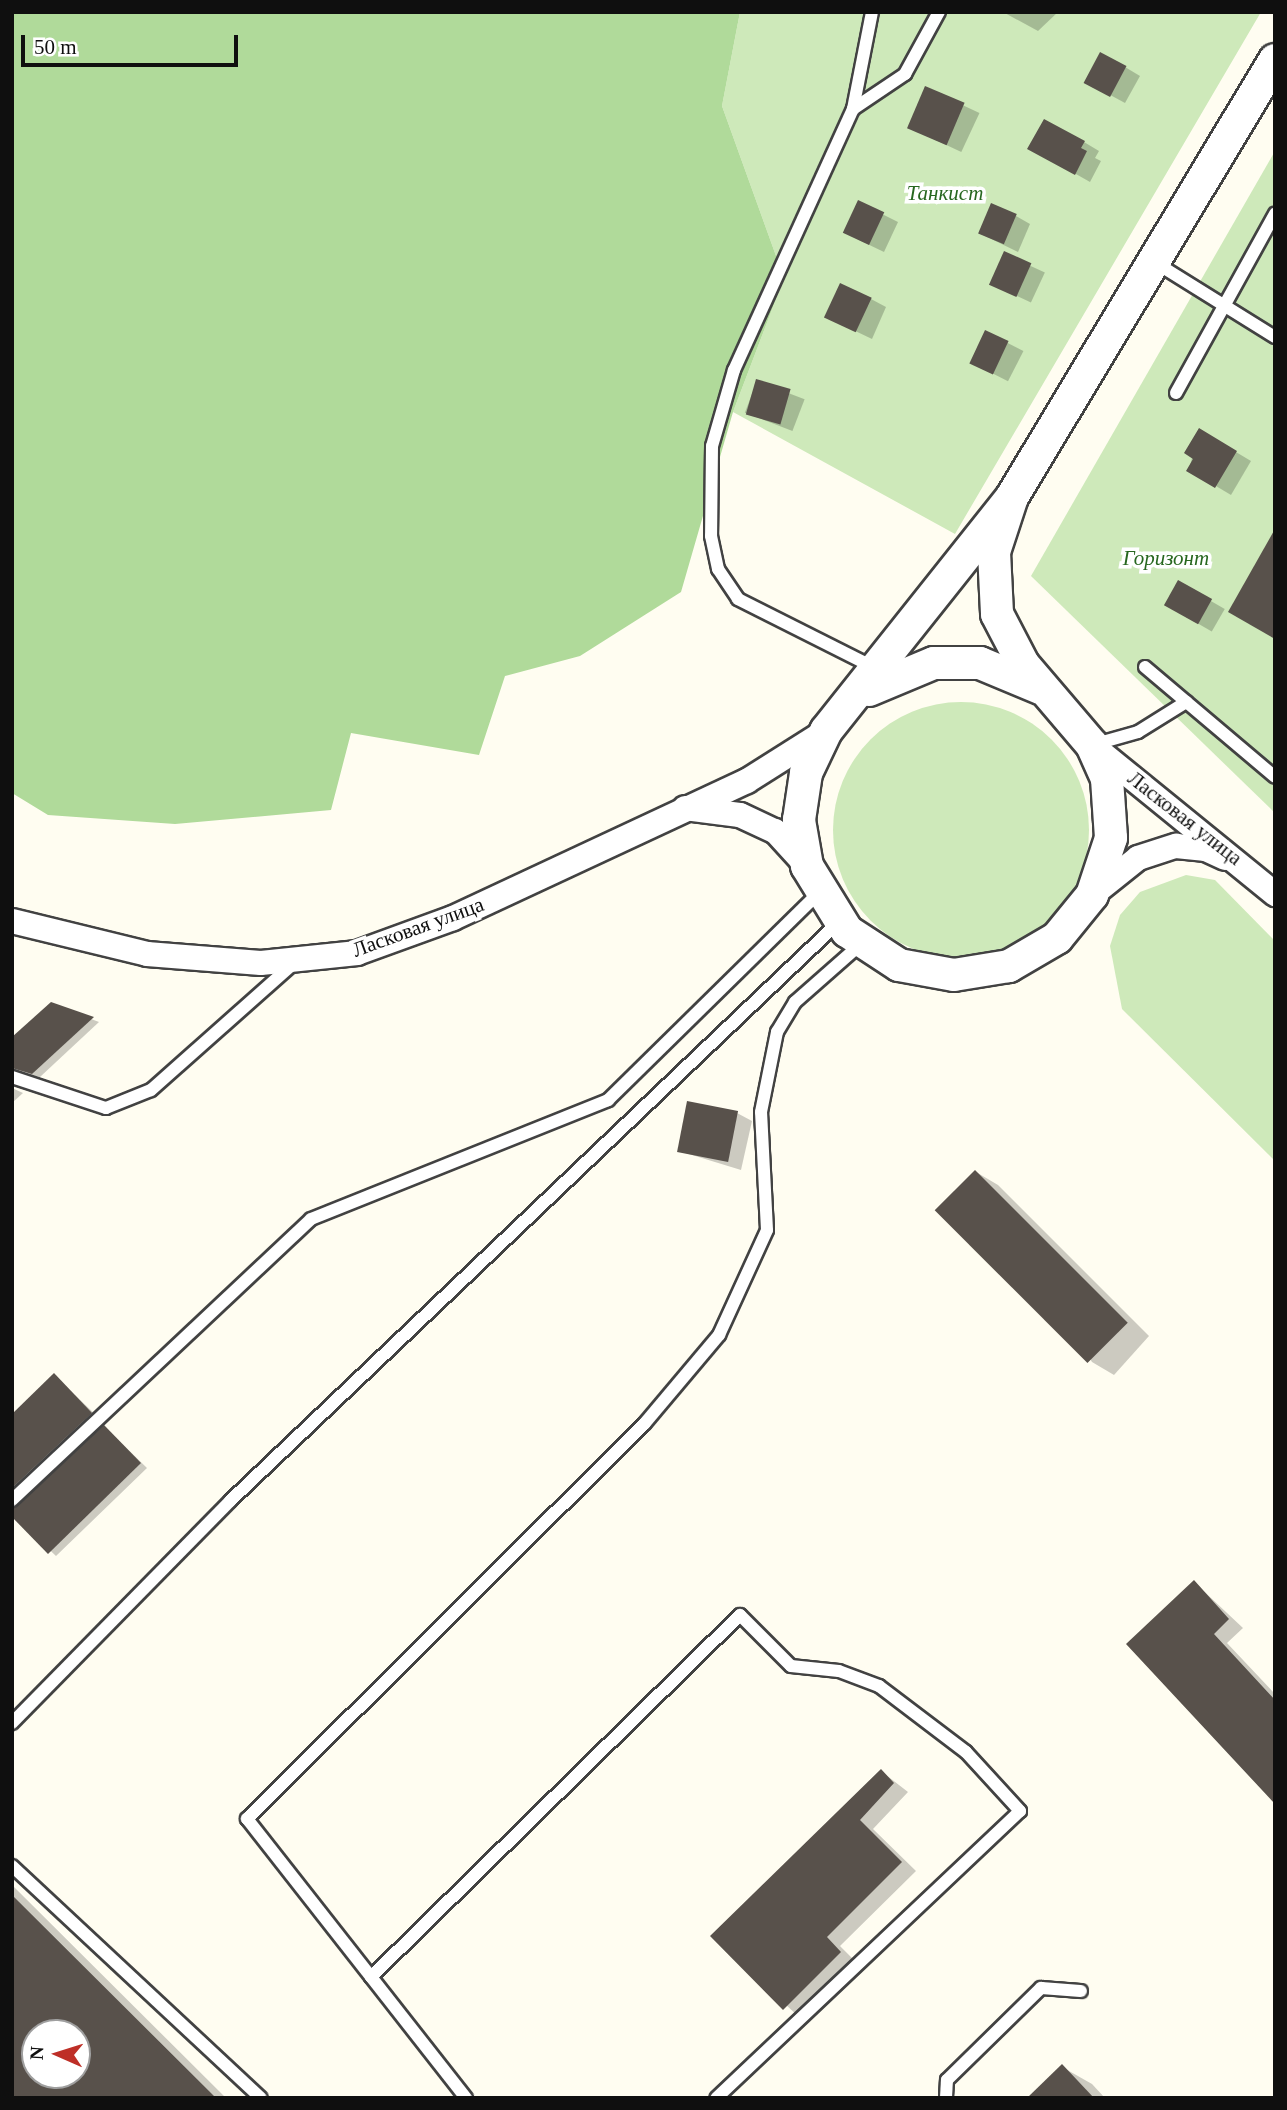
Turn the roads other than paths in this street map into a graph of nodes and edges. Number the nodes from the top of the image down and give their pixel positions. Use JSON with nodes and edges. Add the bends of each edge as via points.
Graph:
{"nodes":[{"id":1,"x":872,"y":12,"type":"edge"},
{"id":2,"x":939,"y":12,"type":"edge"},
{"id":3,"x":1275,"y":60,"type":"edge"},
{"id":4,"x":853,"y":109,"type":"junction"},
{"id":5,"x":1275,"y":214,"type":"edge"},
{"id":6,"x":1156,"y":263,"type":"junction"},
{"id":7,"x":1222,"y":309,"type":"junction"},
{"id":8,"x":1275,"y":337,"type":"edge"},
{"id":9,"x":1176,"y":393,"type":"dead end"},
{"id":10,"x":1012,"y":498,"type":"junction"},
{"id":11,"x":1144,"y":667,"type":"dead end"},
{"id":12,"x":877,"y":670,"type":"junction"},
{"id":13,"x":1049,"y":694,"type":"junction"},
{"id":14,"x":850,"y":702,"type":"junction"},
{"id":15,"x":1186,"y":702,"type":"junction"},
{"id":16,"x":826,"y":731,"type":"junction"},
{"id":17,"x":1092,"y":746,"type":"junction"},
{"id":18,"x":1272,"y":768,"type":"edge"},
{"id":19,"x":681,"y":807,"type":"junction"},
{"id":20,"x":1257,"y":875,"type":"junction"},
{"id":21,"x":813,"y":879,"type":"junction"},
{"id":22,"x":1275,"y":894,"type":"edge"},
{"id":23,"x":1092,"y":895,"type":"junction"},
{"id":24,"x":840,"y":921,"type":"junction"},
{"id":25,"x":12,"y":922,"type":"edge"},
{"id":26,"x":864,"y":942,"type":"junction"},
{"id":27,"x":298,"y":959,"type":"junction"},
{"id":28,"x":12,"y":1077,"type":"edge"},
{"id":29,"x":12,"y":1500,"type":"edge"},
{"id":30,"x":12,"y":1723,"type":"edge"},
{"id":31,"x":12,"y":1866,"type":"edge"},
{"id":32,"x":371,"y":1977,"type":"junction"},
{"id":33,"x":1082,"y":1991,"type":"dead end"},
{"id":34,"x":261,"y":2098,"type":"edge"},
{"id":35,"x":466,"y":2098,"type":"edge"},
{"id":36,"x":716,"y":2098,"type":"edge"},
{"id":37,"x":946,"y":2098,"type":"edge"}],
"edges":[{"from":1,"to":4,"type":"lane"},
{"from":2,"to":4,"type":"lane","via":[[905,74]]},
{"from":3,"to":6,"type":"street"},
{"from":4,"to":12,"type":"lane","via":[[734,370],[712,446],[710,536],[718,569],[738,599]]},
{"from":5,"to":7,"type":"lane"},
{"from":6,"to":7,"type":"lane"},
{"from":6,"to":10,"type":"street"},
{"from":7,"to":8,"type":"lane"},
{"from":7,"to":9,"type":"lane"},
{"from":10,"to":12,"type":"street"},
{"from":10,"to":13,"type":"street","via":[[994,552],[997,614],[1023,664]]},
{"from":11,"to":15,"type":"lane"},
{"from":12,"to":14,"type":"street"},
{"from":13,"to":14,"type":"street","via":[[1024,677],[980,663],[933,663],[889,676]]},
{"from":13,"to":17,"type":"street"},
{"from":14,"to":16,"type":"street"},
{"from":15,"to":17,"type":"lane","via":[[1138,733]]},
{"from":15,"to":18,"type":"lane"},
{"from":16,"to":19,"type":"street","name":"Ласковая улица","via":[[747,781]]},
{"from":16,"to":21,"type":"street","via":[[806,773],[800,808]]},
{"from":17,"to":20,"type":"street","name":"Ласковая улица"},
{"from":17,"to":23,"type":"street","via":[[1107,779],[1111,838]]},
{"from":19,"to":21,"type":"street","via":[[740,814],[775,831]]},
{"from":19,"to":27,"type":"street","name":"Ласковая улица","via":[[453,918],[357,953]]},
{"from":20,"to":22,"type":"street","name":"Ласковая улица"},
{"from":20,"to":23,"type":"street","via":[[1206,849],[1176,846],[1138,858]]},
{"from":21,"to":24,"type":"street"},
{"from":21,"to":29,"type":"lane","via":[[608,1100],[311,1219]]},
{"from":23,"to":26,"type":"street","via":[[1057,938],[1009,966],[954,975],[899,965]]},
{"from":24,"to":26,"type":"street"},
{"from":24,"to":30,"type":"lane","via":[[230,1501]]},
{"from":25,"to":27,"type":"street","name":"Ласковая улица","via":[[148,954],[261,963]]},
{"from":26,"to":32,"type":"lane","via":[[795,1002],[776,1032],[761,1112],[767,1230],[719,1335],[645,1423],[247,1819]]},
{"from":27,"to":28,"type":"lane","via":[[152,1090],[106,1108]]},
{"from":31,"to":34,"type":"lane"},
{"from":32,"to":35,"type":"lane"},
{"from":32,"to":36,"type":"lane","via":[[740,1615],[791,1666],[839,1671],[879,1686],[966,1752],[1020,1811]]},
{"from":33,"to":37,"type":"lane","via":[[1041,1988],[947,2080]]}]}
